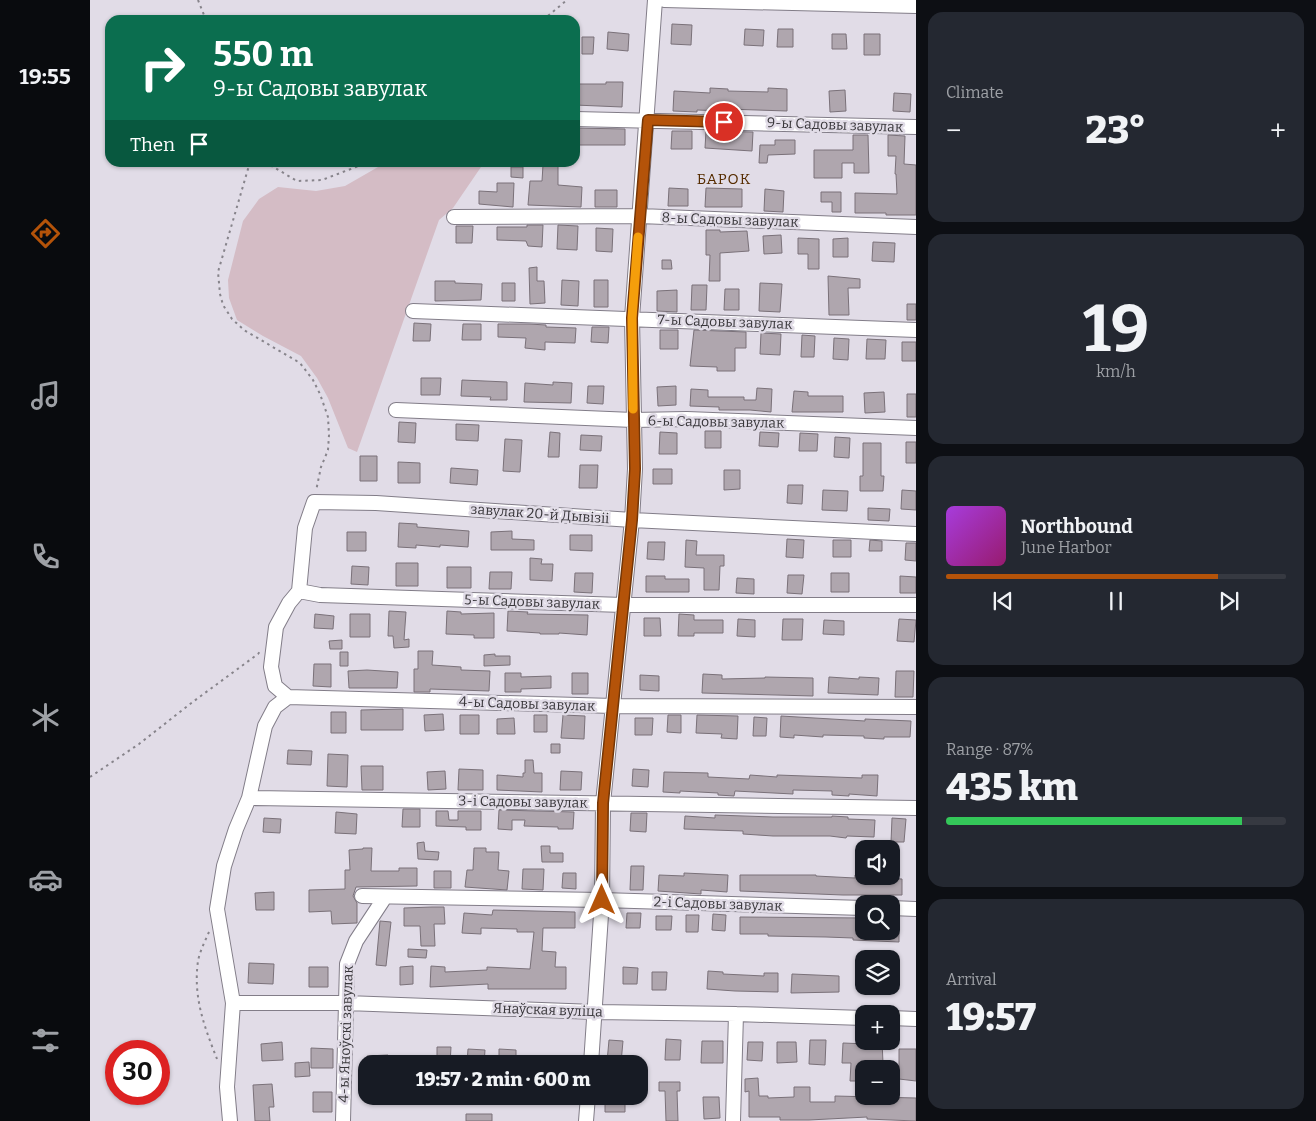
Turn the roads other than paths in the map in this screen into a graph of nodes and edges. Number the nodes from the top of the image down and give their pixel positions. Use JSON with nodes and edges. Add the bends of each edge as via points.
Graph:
{"nodes":[{"id":1,"x":655,"y":0,"type":"edge"},
{"id":2,"x":664,"y":0,"type":"edge"},
{"id":3,"x":916,"y":6,"type":"edge"},
{"id":4,"x":580,"y":119,"type":"edge"},
{"id":5,"x":648,"y":120,"type":"junction"},
{"id":6,"x":916,"y":128,"type":"edge"},
{"id":7,"x":454,"y":216,"type":"dead end"},
{"id":8,"x":640,"y":216,"type":"junction"},
{"id":9,"x":916,"y":227,"type":"edge"},
{"id":10,"x":413,"y":311,"type":"dead end"},
{"id":11,"x":632,"y":318,"type":"junction"},
{"id":12,"x":916,"y":330,"type":"edge"},
{"id":13,"x":396,"y":410,"type":"dead end"},
{"id":14,"x":633,"y":420,"type":"junction"},
{"id":15,"x":916,"y":428,"type":"edge"},
{"id":16,"x":632,"y":520,"type":"junction"},
{"id":17,"x":916,"y":534,"type":"edge"},
{"id":18,"x":299,"y":591,"type":"junction"},
{"id":19,"x":623,"y":605,"type":"junction"},
{"id":20,"x":916,"y":605,"type":"edge"},
{"id":21,"x":288,"y":697,"type":"junction"},
{"id":22,"x":613,"y":706,"type":"junction"},
{"id":23,"x":916,"y":707,"type":"edge"},
{"id":24,"x":250,"y":798,"type":"junction"},
{"id":25,"x":603,"y":803,"type":"junction"},
{"id":26,"x":916,"y":808,"type":"edge"},
{"id":27,"x":362,"y":896,"type":"dead end"},
{"id":28,"x":385,"y":896,"type":"junction"},
{"id":29,"x":602,"y":900,"type":"junction"},
{"id":30,"x":855,"y":908,"type":"edge"},
{"id":31,"x":900,"y":908,"type":"edge"},
{"id":32,"x":916,"y":909,"type":"edge"},
{"id":33,"x":233,"y":1003,"type":"junction"},
{"id":34,"x":346,"y":1003,"type":"junction"},
{"id":35,"x":595,"y":1012,"type":"junction"},
{"id":36,"x":736,"y":1014,"type":"junction"},
{"id":37,"x":855,"y":1018,"type":"edge"},
{"id":38,"x":900,"y":1018,"type":"edge"},
{"id":39,"x":916,"y":1019,"type":"edge"},
{"id":40,"x":592,"y":1055,"type":"edge"},
{"id":41,"x":587,"y":1105,"type":"edge"},
{"id":42,"x":230,"y":1121,"type":"edge"},
{"id":43,"x":343,"y":1121,"type":"edge"},
{"id":44,"x":586,"y":1121,"type":"edge"},
{"id":45,"x":733,"y":1121,"type":"edge"}],
"edges":[{"from":1,"to":5,"type":"street"},
{"from":2,"to":3,"type":"street"},
{"from":4,"to":5,"type":"street","name":"9-ы Садовы завулак"},
{"from":5,"to":6,"type":"street","name":"9-ы Садовы завулак"},
{"from":5,"to":8,"type":"street"},
{"from":7,"to":8,"type":"street","name":"8-ы Садовы завулак"},
{"from":8,"to":9,"type":"street","name":"8-ы Садовы завулак"},
{"from":8,"to":11,"type":"street"},
{"from":10,"to":11,"type":"street","name":"7-ы Садовы завулак"},
{"from":11,"to":12,"type":"street","name":"7-ы Садовы завулак"},
{"from":11,"to":14,"type":"street"},
{"from":13,"to":14,"type":"street","name":"6-ы Садовы завулак"},
{"from":14,"to":15,"type":"street","name":"6-ы Садовы завулак","via":[[687,419]]},
{"from":14,"to":16,"type":"street"},
{"from":16,"to":17,"type":"street","name":"завулак 20-й Дывізіі"},
{"from":16,"to":18,"type":"street","name":"завулак 20-й Дывізіі","via":[[376,503],[314,502],[305,528]]},
{"from":16,"to":19,"type":"street"},
{"from":18,"to":19,"type":"street","name":"5-ы Садовы завулак","via":[[320,595]]},
{"from":18,"to":21,"type":"street","via":[[289,602],[276,627],[271,667],[274,686]]},
{"from":19,"to":20,"type":"street","name":"5-ы Садовы завулак"},
{"from":19,"to":22,"type":"street"},
{"from":21,"to":22,"type":"street","name":"4-ы Садовы завулак"},
{"from":21,"to":24,"type":"street","via":[[275,707],[265,726]]},
{"from":22,"to":23,"type":"street","name":"4-ы Садовы завулак"},
{"from":22,"to":25,"type":"street"},
{"from":24,"to":25,"type":"street","name":"3-і Садовы завулак"},
{"from":24,"to":33,"type":"street","via":[[224,866],[217,909]]},
{"from":25,"to":26,"type":"street","name":"3-і Садовы завулак"},
{"from":25,"to":29,"type":"street"},
{"from":27,"to":28,"type":"street","name":"2-і Садовы завулак"},
{"from":28,"to":29,"type":"street","name":"2-і Садовы завулак"},
{"from":28,"to":34,"type":"street","name":"4-ы Яноўскі завулак","via":[[356,941],[347,964]]},
{"from":29,"to":30,"type":"street","name":"2-і Садовы завулак"},
{"from":29,"to":35,"type":"street"},
{"from":31,"to":32,"type":"street"},
{"from":33,"to":34,"type":"street","name":"Янаўская вуліца"},
{"from":33,"to":42,"type":"street","via":[[227,1087]]},
{"from":34,"to":35,"type":"street","name":"Янаўская вуліца"},
{"from":34,"to":43,"type":"street","name":"4-ы Яноўскі завулак"},
{"from":35,"to":36,"type":"street","name":"Янаўская вуліца"},
{"from":35,"to":40,"type":"street"},
{"from":36,"to":37,"type":"street","name":"Янаўская вуліца"},
{"from":36,"to":45,"type":"street"},
{"from":38,"to":39,"type":"street"},
{"from":41,"to":44,"type":"street"}]}
